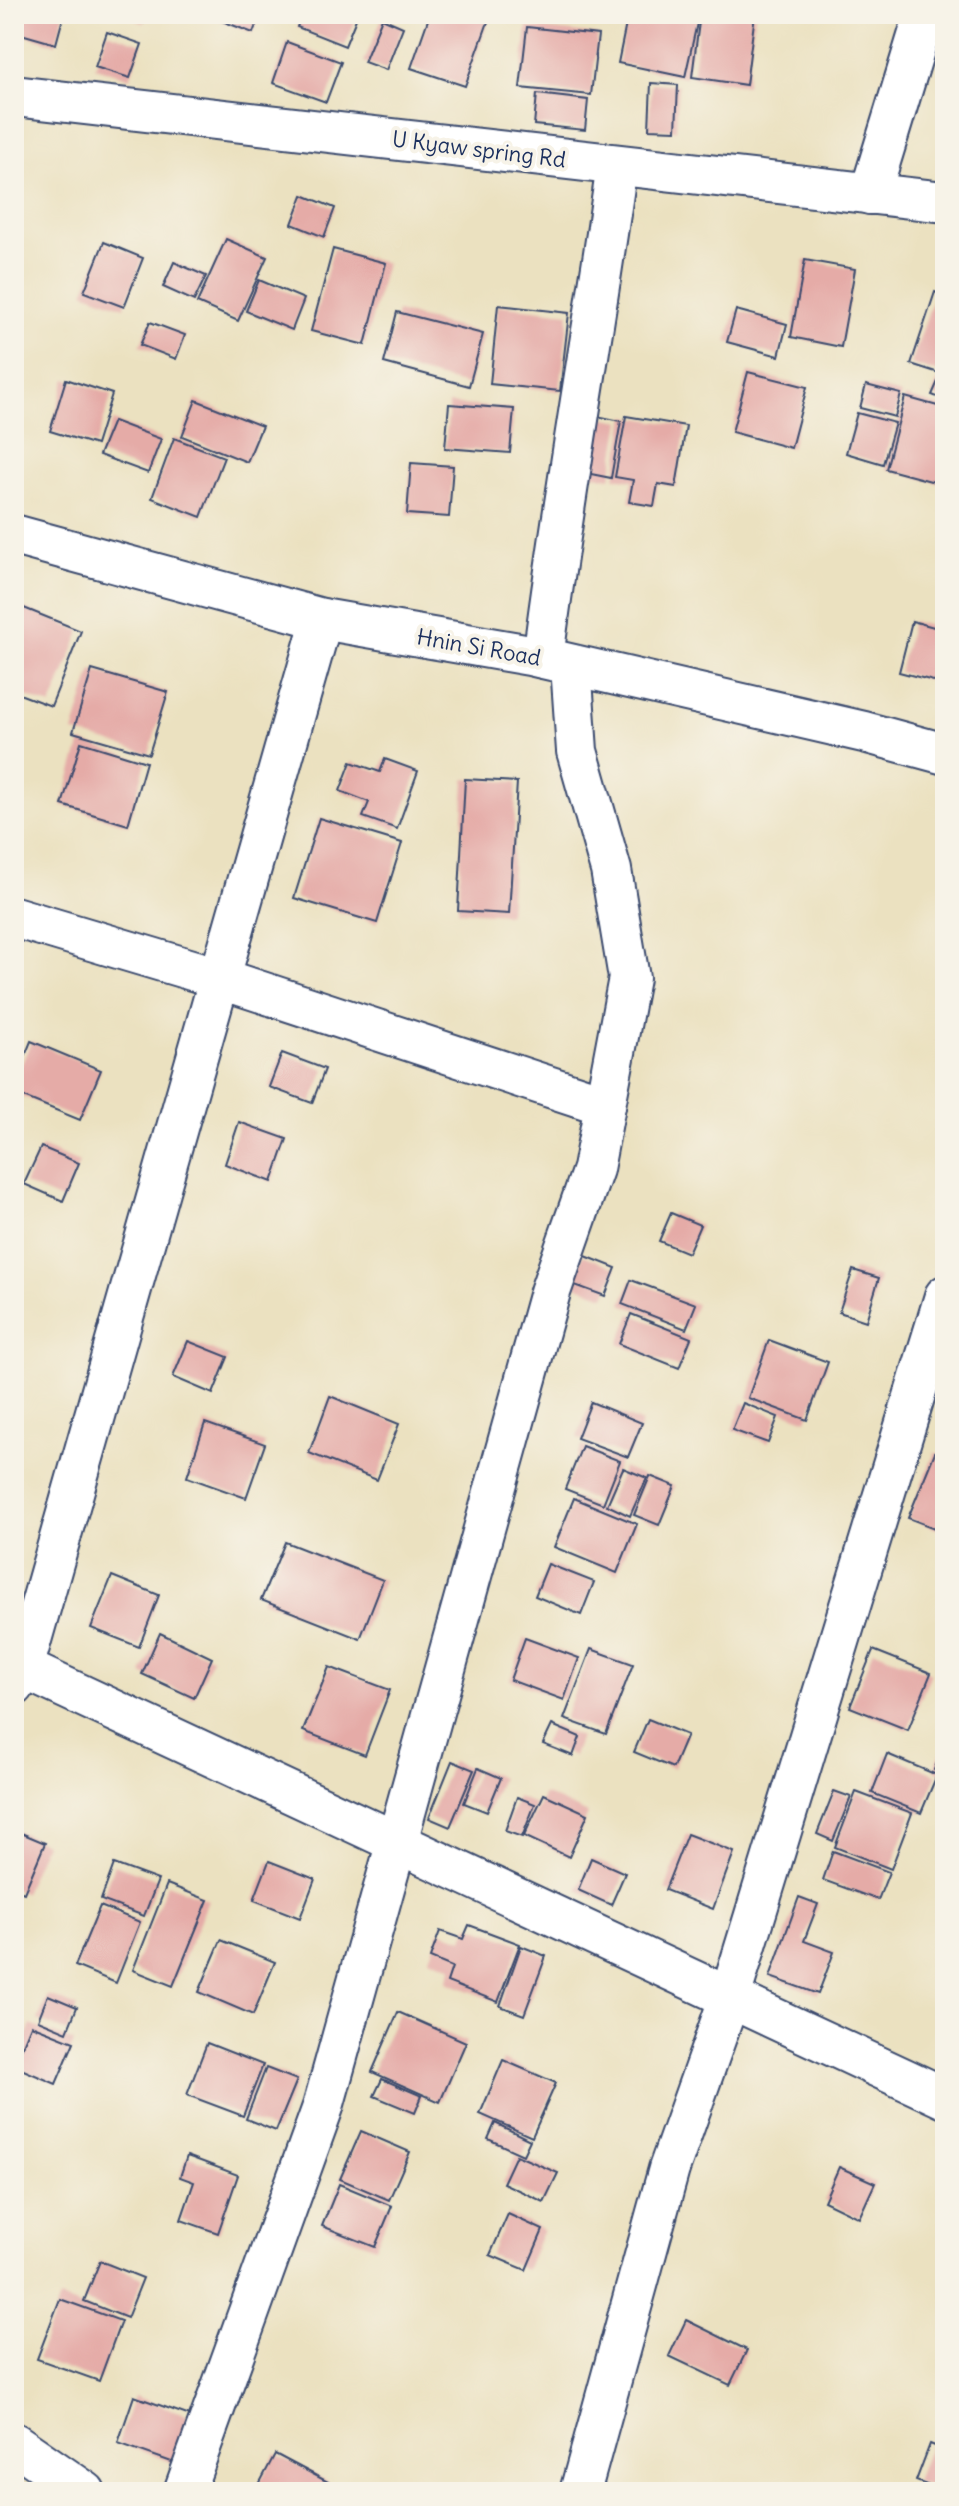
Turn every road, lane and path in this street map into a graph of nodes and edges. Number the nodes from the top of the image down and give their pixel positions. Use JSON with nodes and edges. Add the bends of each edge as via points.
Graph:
{"nodes":[{"id":1,"x":925,"y":14,"type":"edge"},
{"id":2,"x":14,"y":96,"type":"edge"},
{"id":3,"x":617,"y":165,"type":"junction"},
{"id":4,"x":870,"y":194,"type":"junction"},
{"id":5,"x":945,"y":202,"type":"edge"},
{"id":6,"x":14,"y":535,"type":"edge"},
{"id":7,"x":322,"y":619,"type":"junction"},
{"id":8,"x":557,"y":662,"type":"junction"},
{"id":9,"x":945,"y":754,"type":"edge"},
{"id":10,"x":14,"y":917,"type":"edge"},
{"id":11,"x":219,"y":978,"type":"junction"},
{"id":12,"x":605,"y":1105,"type":"junction"},
{"id":13,"x":945,"y":1296,"type":"edge"},
{"id":14,"x":19,"y":1677,"type":"edge"},
{"id":15,"x":397,"y":1842,"type":"junction"},
{"id":16,"x":730,"y":1997,"type":"junction"},
{"id":17,"x":945,"y":2098,"type":"edge"},
{"id":18,"x":14,"y":2443,"type":"edge"},
{"id":19,"x":85,"y":2492,"type":"edge"},
{"id":20,"x":184,"y":2492,"type":"edge"},
{"id":21,"x":580,"y":2492,"type":"edge"}],
"edges":[{"from":1,"to":4,"type":"street"},
{"from":2,"to":3,"type":"street","name":"U Kyaw spring Rd"},
{"from":3,"to":4,"type":"street","name":"U Kyaw spring Rd"},
{"from":3,"to":8,"type":"street","via":[[557,548]]},
{"from":4,"to":5,"type":"street","name":"U Kyaw spring Rd"},
{"from":6,"to":7,"type":"street","name":"Hnin Si Road"},
{"from":7,"to":8,"type":"street","name":"Hnin Si Road"},
{"from":7,"to":11,"type":"street"},
{"from":8,"to":9,"type":"street","name":"Hnin Si Road"},
{"from":8,"to":12,"type":"street","via":[[611,870],[629,978]]},
{"from":10,"to":11,"type":"street"},
{"from":11,"to":12,"type":"street"},
{"from":11,"to":14,"type":"street"},
{"from":12,"to":15,"type":"street","via":[[593,1169],[550,1292]]},
{"from":13,"to":16,"type":"street"},
{"from":14,"to":15,"type":"street"},
{"from":15,"to":16,"type":"street"},
{"from":15,"to":20,"type":"street","via":[[323,2107]]},
{"from":16,"to":17,"type":"street"},
{"from":16,"to":21,"type":"street","via":[[669,2169]]},
{"from":18,"to":19,"type":"street"}]}
